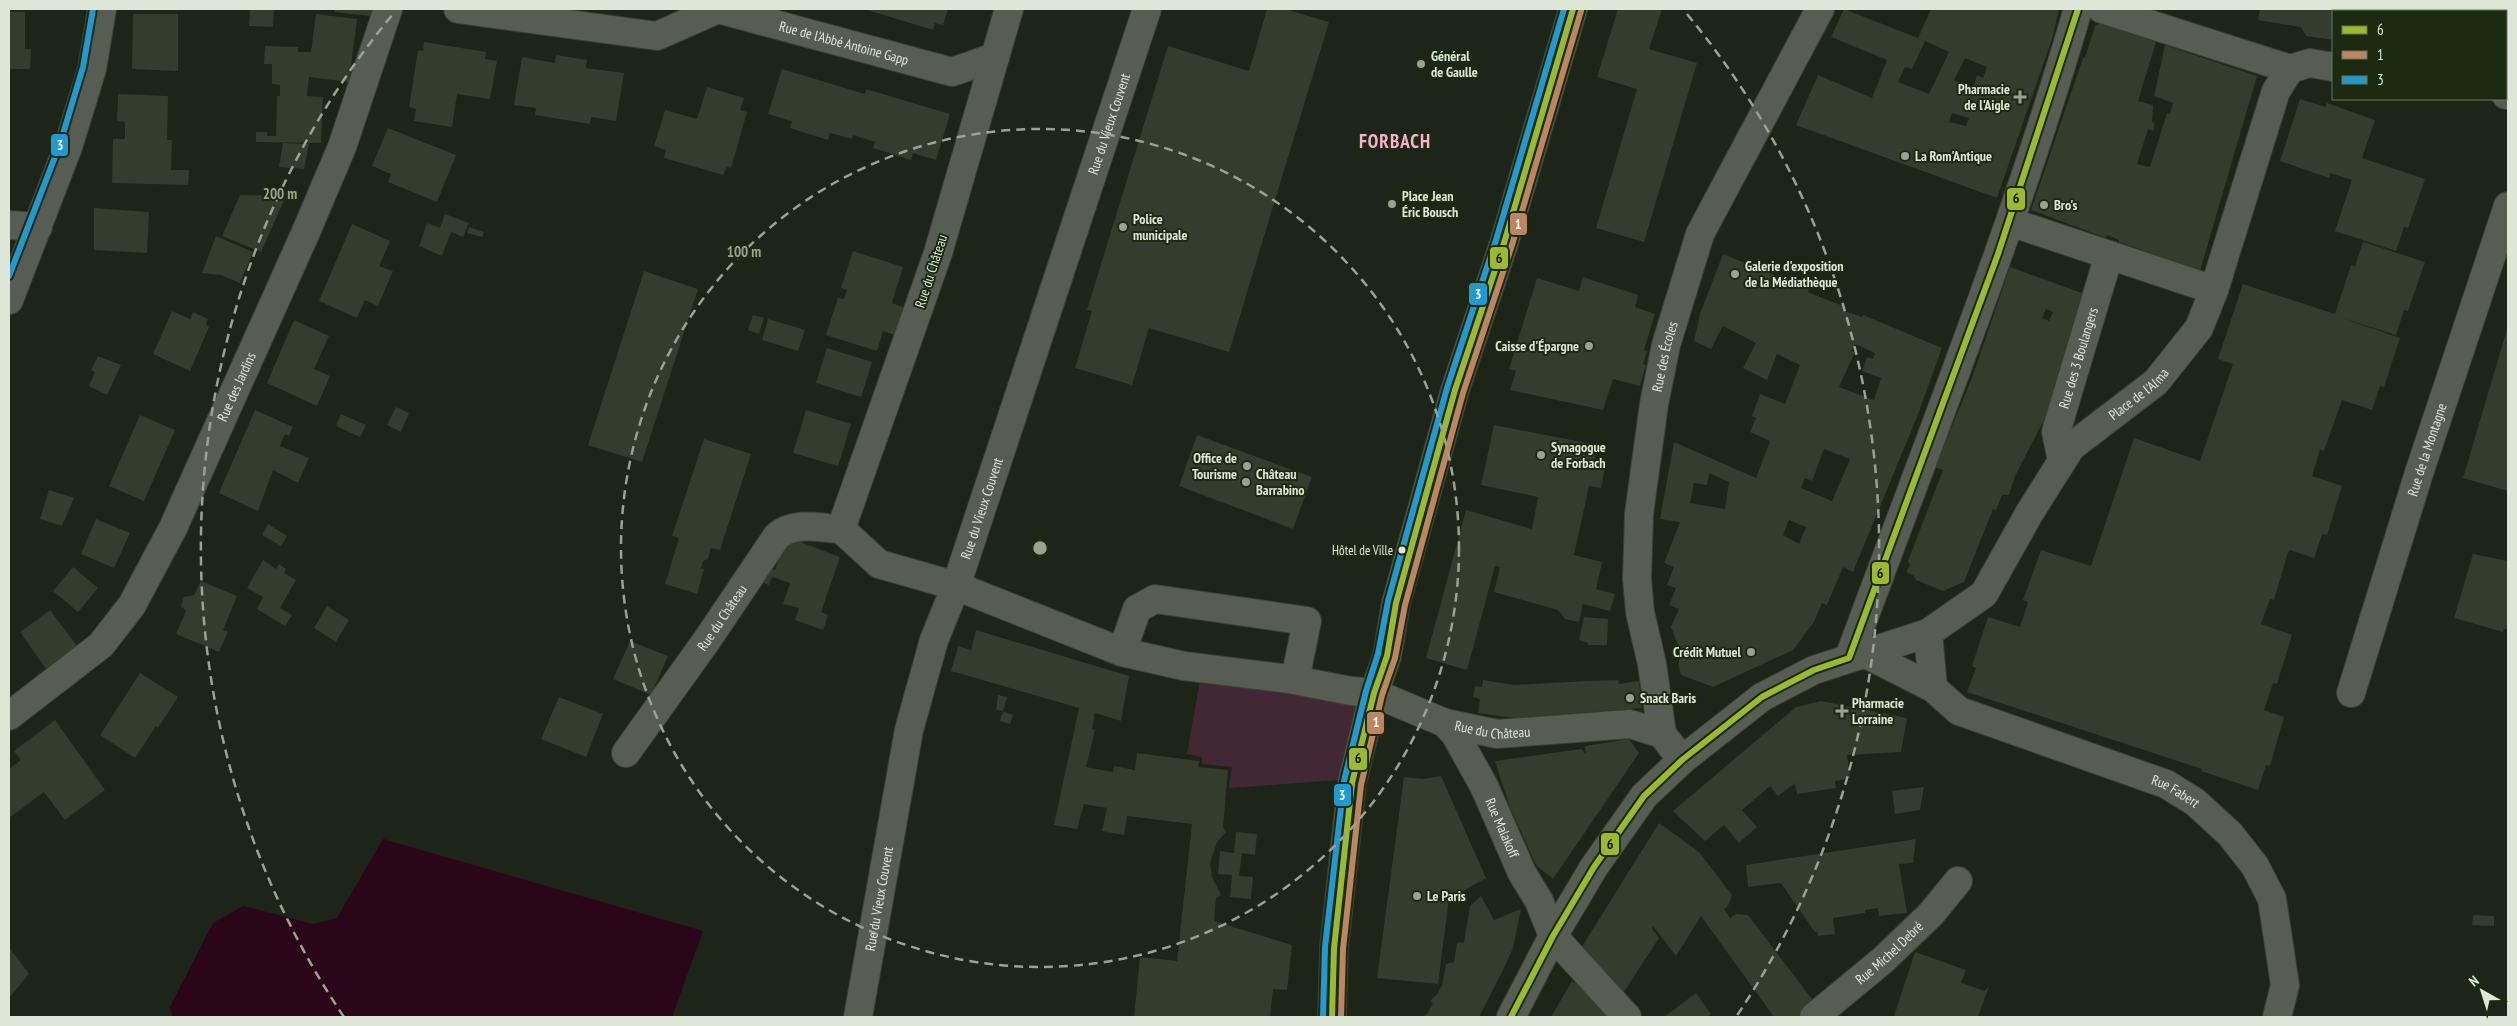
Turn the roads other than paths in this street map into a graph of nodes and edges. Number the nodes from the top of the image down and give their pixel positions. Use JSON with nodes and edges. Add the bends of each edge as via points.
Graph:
{"nodes":[{"id":1,"x":102,"y":9,"type":"edge"},
{"id":2,"x":388,"y":9,"type":"edge"},
{"id":3,"x":458,"y":9,"type":"edge"},
{"id":4,"x":1009,"y":9,"type":"edge"},
{"id":5,"x":1147,"y":9,"type":"edge"},
{"id":6,"x":1573,"y":9,"type":"edge"},
{"id":7,"x":1820,"y":9,"type":"edge"},
{"id":8,"x":2078,"y":9,"type":"edge"},
{"id":9,"x":2102,"y":9,"type":"edge"},
{"id":10,"x":995,"y":56,"type":"junction"},
{"id":11,"x":2332,"y":67,"type":"edge"},
{"id":12,"x":2290,"y":69,"type":"junction"},
{"id":13,"x":2508,"y":206,"type":"edge"},
{"id":14,"x":2010,"y":222,"type":"junction"},
{"id":15,"x":9,"y":225,"type":"edge"},
{"id":16,"x":38,"y":227,"type":"junction"},
{"id":17,"x":2108,"y":255,"type":"junction"},
{"id":18,"x":2214,"y":290,"type":"junction"},
{"id":19,"x":9,"y":300,"type":"edge"},
{"id":20,"x":2062,"y":460,"type":"junction"},
{"id":21,"x":841,"y":529,"type":"junction"},
{"id":22,"x":956,"y":586,"type":"junction"},
{"id":23,"x":1928,"y":633,"type":"junction"},
{"id":24,"x":1122,"y":652,"type":"junction"},
{"id":25,"x":1857,"y":656,"type":"junction"},
{"id":26,"x":1295,"y":680,"type":"junction"},
{"id":27,"x":1933,"y":688,"type":"junction"},
{"id":28,"x":1374,"y":693,"type":"junction"},
{"id":29,"x":2351,"y":694,"type":"dead end"},
{"id":30,"x":9,"y":716,"type":"edge"},
{"id":31,"x":1445,"y":722,"type":"junction"},
{"id":32,"x":1662,"y":734,"type":"junction"},
{"id":33,"x":626,"y":753,"type":"dead end"},
{"id":34,"x":1682,"y":760,"type":"junction"},
{"id":35,"x":1958,"y":881,"type":"dead end"},
{"id":36,"x":1552,"y":936,"type":"junction"},
{"id":37,"x":858,"y":1017,"type":"edge"},
{"id":38,"x":1332,"y":1017,"type":"edge"},
{"id":39,"x":1512,"y":1017,"type":"edge"},
{"id":40,"x":1627,"y":1017,"type":"edge"},
{"id":41,"x":1814,"y":1017,"type":"edge"},
{"id":42,"x":2277,"y":1017,"type":"edge"}],
"edges":[{"from":1,"to":16,"type":"street","via":[[89,78]]},
{"from":2,"to":30,"type":"street","name":"Rue des Jardins","via":[[342,147],[173,528],[136,596],[101,644]]},
{"from":3,"to":10,"type":"street","name":"Rue de l'Abbé Antoine Gapp","via":[[657,36],[718,9],[952,72]]},
{"from":4,"to":10,"type":"street","name":"Rue du Château"},
{"from":5,"to":22,"type":"street","name":"Rue du Vieux Couvent"},
{"from":6,"to":28,"type":"main road","via":[[1504,243],[1455,390]]},
{"from":7,"to":32,"type":"street","name":"Rue des Écoles","via":[[1700,234],[1666,345],[1654,404],[1639,514],[1637,579]]},
{"from":8,"to":14,"type":"street"},
{"from":9,"to":12,"type":"street"},
{"from":10,"to":21,"type":"street","name":"Rue du Château","via":[[938,253]]},
{"from":11,"to":12,"type":"street","via":[[2310,63]]},
{"from":12,"to":18,"type":"street","name":"Place de l'Alma","via":[[2276,91]]},
{"from":13,"to":29,"type":"street","name":"Rue de la Montagne","via":[[2419,473]]},
{"from":14,"to":17,"type":"street"},
{"from":14,"to":25,"type":"street"},
{"from":15,"to":16,"type":"street"},
{"from":16,"to":19,"type":"street"},
{"from":17,"to":18,"type":"street"},
{"from":17,"to":20,"type":"street","name":"Rue des 3 Boulangers","via":[[2056,432]]},
{"from":18,"to":20,"type":"street","name":"Place de l'Alma","via":[[2199,328],[2156,382],[2071,447]]},
{"from":20,"to":23,"type":"street","name":"Place de l'Alma","via":[[1984,594]]},
{"from":21,"to":22,"type":"street","name":"Rue du Château","via":[[879,564]]},
{"from":21,"to":33,"type":"street","name":"Rue du Château","via":[[796,526],[777,536]]},
{"from":22,"to":24,"type":"street","name":"Rue du Château"},
{"from":22,"to":37,"type":"street","name":"Rue du Vieux Couvent","via":[[934,640],[909,730]]},
{"from":23,"to":25,"type":"street","name":"Place de l'Alma"},
{"from":23,"to":27,"type":"street"},
{"from":24,"to":26,"type":"street","name":"Rue du Château","via":[[1184,666]]},
{"from":24,"to":26,"type":"street","via":[[1137,609],[1155,599],[1307,621]]},
{"from":25,"to":27,"type":"street","name":"Rue Fabert"},
{"from":25,"to":34,"type":"street","name":"Place de l'Alma","via":[[1814,670],[1762,697]]},
{"from":26,"to":28,"type":"street","name":"Rue du Château"},
{"from":27,"to":42,"type":"street","name":"Rue Fabert","via":[[1959,711],[2166,784],[2195,802],[2230,834],[2255,866],[2272,899],[2285,985]]},
{"from":28,"to":31,"type":"street","name":"Rue du Château"},
{"from":28,"to":38,"type":"main road","via":[[1352,783],[1334,948]]},
{"from":31,"to":32,"type":"street","name":"Rue du Château","via":[[1497,734],[1630,724]]},
{"from":31,"to":36,"type":"street","name":"Rue Malakoff","via":[[1484,786],[1522,873],[1539,901]]},
{"from":32,"to":34,"type":"street"},
{"from":34,"to":36,"type":"street","name":"Place de l'Alma","via":[[1644,796],[1594,867]]},
{"from":35,"to":41,"type":"street","name":"Rue Michel Debré","via":[[1931,914],[1883,960]]},
{"from":36,"to":39,"type":"street","name":"Place de l'Alma"},
{"from":36,"to":40,"type":"street"}]}
